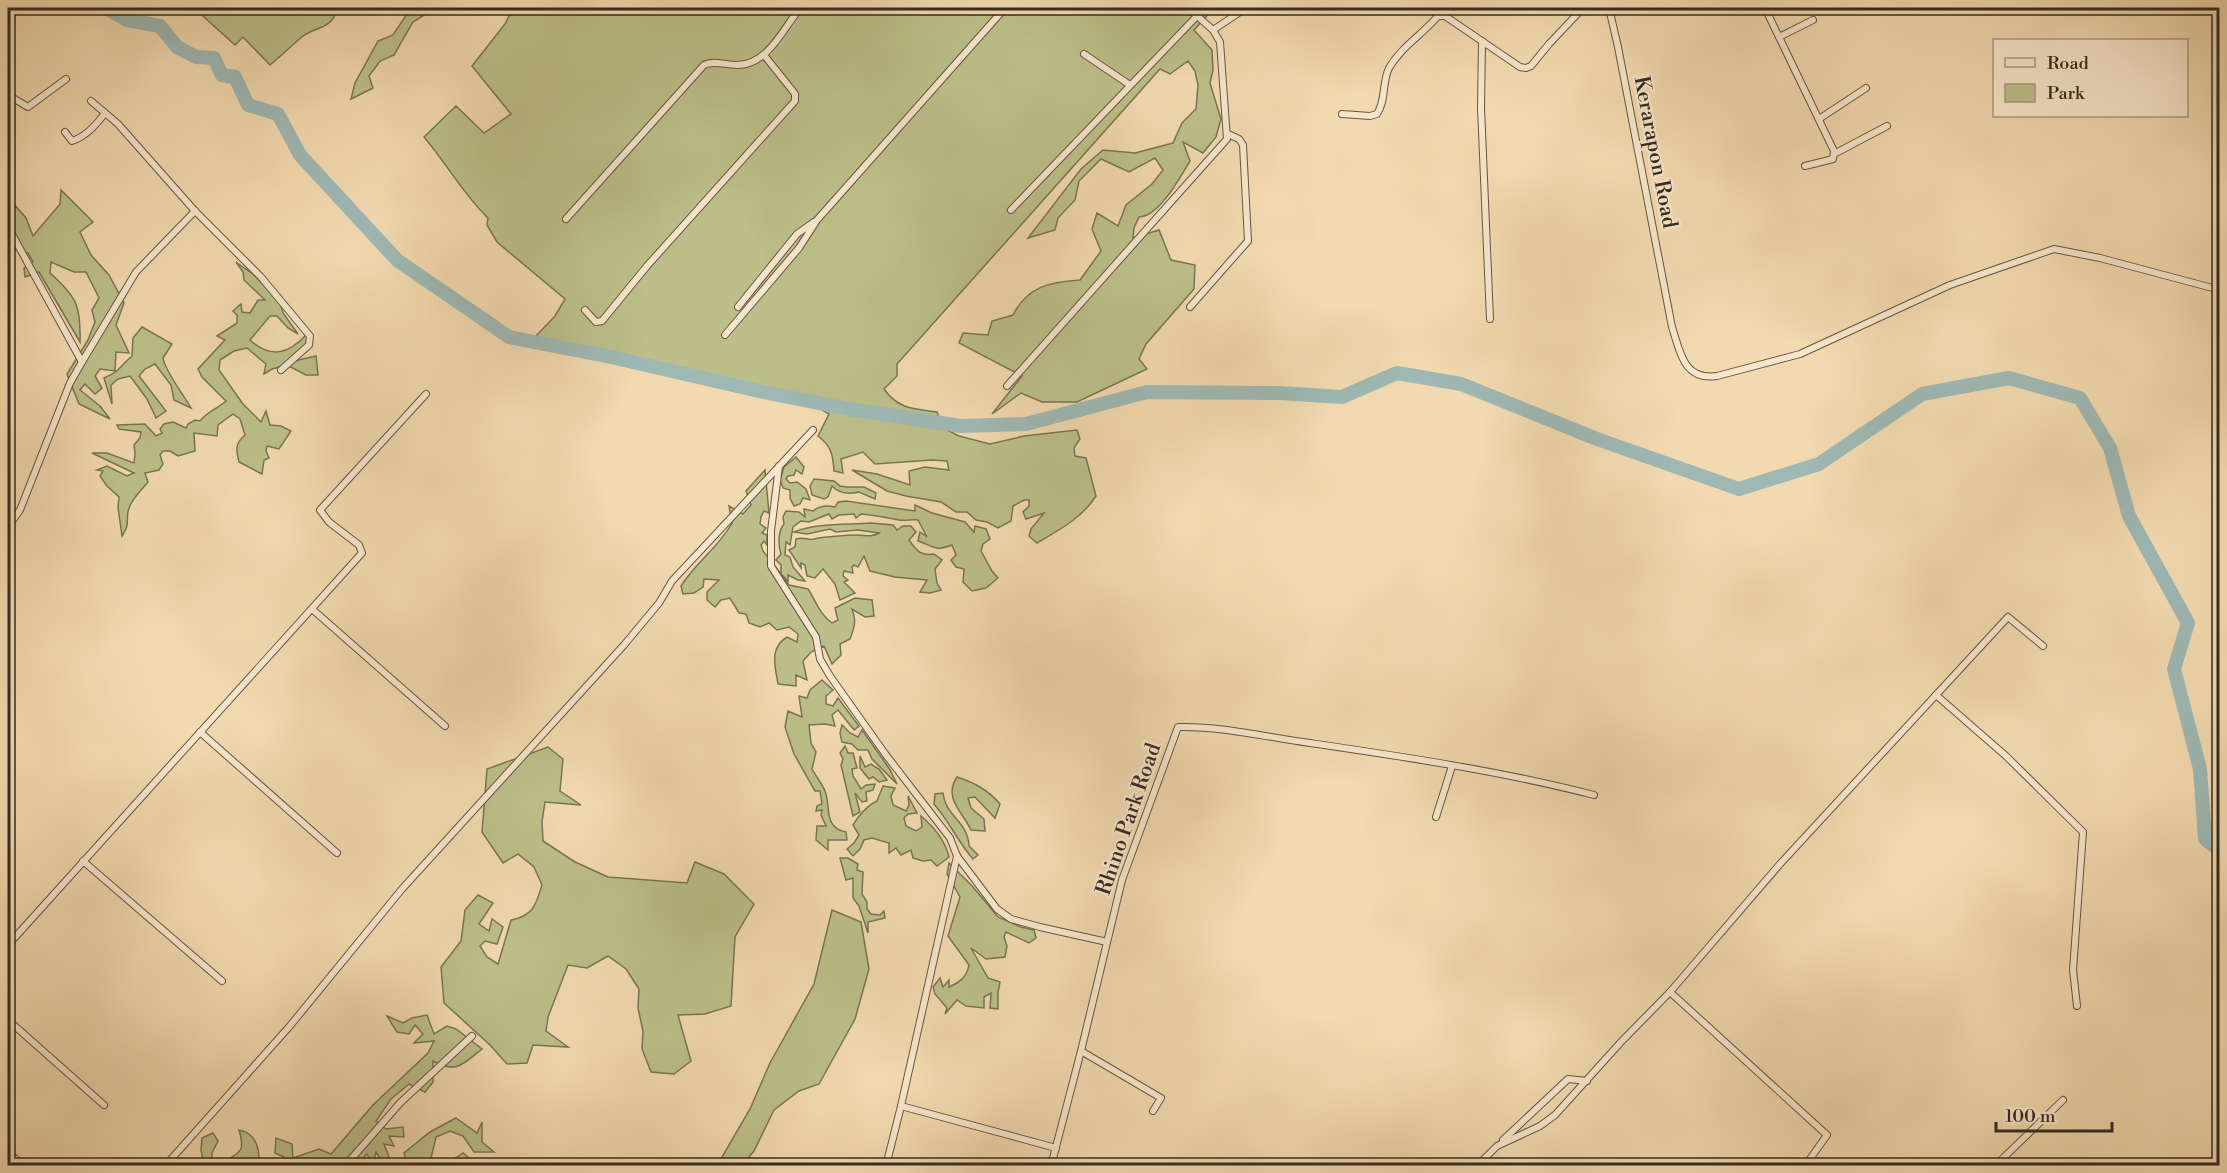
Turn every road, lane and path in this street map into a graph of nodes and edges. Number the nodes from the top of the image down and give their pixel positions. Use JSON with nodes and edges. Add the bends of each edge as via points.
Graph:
{"nodes":[{"id":1,"x":798,"y":8,"type":"edge"},
{"id":2,"x":1005,"y":8,"type":"edge"},
{"id":3,"x":1188,"y":8,"type":"edge"},
{"id":4,"x":1246,"y":8,"type":"edge"},
{"id":5,"x":1430,"y":8,"type":"edge"},
{"id":6,"x":1582,"y":8,"type":"edge"},
{"id":7,"x":1609,"y":8,"type":"edge"},
{"id":8,"x":1766,"y":8,"type":"edge"},
{"id":9,"x":1197,"y":16,"type":"junction"},
{"id":10,"x":1438,"y":16,"type":"junction"},
{"id":11,"x":1813,"y":20,"type":"dead end"},
{"id":12,"x":1213,"y":30,"type":"junction"},
{"id":13,"x":1779,"y":37,"type":"junction"},
{"id":14,"x":1482,"y":41,"type":"junction"},
{"id":15,"x":1084,"y":54,"type":"dead end"},
{"id":16,"x":764,"y":55,"type":"junction"},
{"id":17,"x":66,"y":79,"type":"dead end"},
{"id":18,"x":1130,"y":85,"type":"junction"},
{"id":19,"x":1866,"y":88,"type":"dead end"},
{"id":20,"x":8,"y":95,"type":"edge"},
{"id":21,"x":91,"y":101,"type":"dead end"},
{"id":22,"x":105,"y":113,"type":"junction"},
{"id":23,"x":1342,"y":114,"type":"dead end"},
{"id":24,"x":1819,"y":119,"type":"junction"},
{"id":25,"x":1887,"y":126,"type":"dead end"},
{"id":26,"x":65,"y":132,"type":"dead end"},
{"id":27,"x":1228,"y":134,"type":"junction"},
{"id":28,"x":1834,"y":154,"type":"junction"},
{"id":29,"x":1804,"y":166,"type":"dead end"},
{"id":30,"x":1011,"y":210,"type":"dead end"},
{"id":31,"x":195,"y":211,"type":"junction"},
{"id":32,"x":566,"y":219,"type":"dead end"},
{"id":33,"x":817,"y":220,"type":"junction"},
{"id":34,"x":8,"y":227,"type":"edge"},
{"id":35,"x":2220,"y":290,"type":"edge"},
{"id":36,"x":738,"y":307,"type":"dead end"},
{"id":37,"x":1190,"y":307,"type":"dead end"},
{"id":38,"x":585,"y":310,"type":"dead end"},
{"id":39,"x":1490,"y":319,"type":"dead end"},
{"id":40,"x":725,"y":335,"type":"dead end"},
{"id":41,"x":82,"y":362,"type":"junction"},
{"id":42,"x":281,"y":370,"type":"dead end"},
{"id":43,"x":1007,"y":386,"type":"dead end"},
{"id":44,"x":426,"y":394,"type":"dead end"},
{"id":45,"x":813,"y":430,"type":"dead end"},
{"id":46,"x":779,"y":466,"type":"junction"},
{"id":47,"x":8,"y":527,"type":"edge"},
{"id":48,"x":312,"y":609,"type":"junction"},
{"id":49,"x":2043,"y":646,"type":"dead end"},
{"id":50,"x":1936,"y":695,"type":"junction"},
{"id":51,"x":445,"y":726,"type":"dead end"},
{"id":52,"x":200,"y":732,"type":"junction"},
{"id":53,"x":1452,"y":766,"type":"junction"},
{"id":54,"x":1594,"y":795,"type":"dead end"},
{"id":55,"x":1436,"y":817,"type":"dead end"},
{"id":56,"x":337,"y":853,"type":"dead end"},
{"id":57,"x":957,"y":856,"type":"junction"},
{"id":58,"x":83,"y":861,"type":"junction"},
{"id":59,"x":1107,"y":942,"type":"junction"},
{"id":60,"x":8,"y":945,"type":"edge"},
{"id":61,"x":222,"y":981,"type":"dead end"},
{"id":62,"x":1670,"y":992,"type":"junction"},
{"id":63,"x":2078,"y":1006,"type":"dead end"},
{"id":64,"x":8,"y":1020,"type":"edge"},
{"id":65,"x":472,"y":1036,"type":"dead end"},
{"id":66,"x":1081,"y":1051,"type":"junction"},
{"id":67,"x":1587,"y":1080,"type":"junction"},
{"id":68,"x":2063,"y":1100,"type":"dead end"},
{"id":69,"x":104,"y":1105,"type":"dead end"},
{"id":70,"x":902,"y":1106,"type":"junction"},
{"id":71,"x":1153,"y":1111,"type":"dead end"},
{"id":72,"x":1497,"y":1146,"type":"junction"},
{"id":73,"x":1056,"y":1148,"type":"junction"},
{"id":74,"x":8,"y":1152,"type":"edge"},
{"id":75,"x":23,"y":1166,"type":"edge"},
{"id":76,"x":165,"y":1166,"type":"edge"},
{"id":77,"x":345,"y":1166,"type":"edge"},
{"id":78,"x":886,"y":1166,"type":"edge"},
{"id":79,"x":1051,"y":1166,"type":"edge"},
{"id":80,"x":1477,"y":1166,"type":"edge"},
{"id":81,"x":1806,"y":1166,"type":"edge"},
{"id":82,"x":1995,"y":1166,"type":"edge"}],
"edges":[{"from":1,"to":16,"type":"street"},
{"from":2,"to":33,"type":"street"},
{"from":3,"to":9,"type":"street"},
{"from":4,"to":12,"type":"street"},
{"from":5,"to":10,"type":"street"},
{"from":6,"to":14,"type":"street","via":[[1528,68],[1520,67]]},
{"from":7,"to":35,"type":"street","name":"Kerarapon Road","via":[[1672,327],[1686,365],[1697,375],[1710,377],[1800,354],[1950,285],[2054,249]]},
{"from":8,"to":13,"type":"street"},
{"from":9,"to":12,"type":"street"},
{"from":9,"to":18,"type":"street"},
{"from":10,"to":14,"type":"street","via":[[1445,16]]},
{"from":10,"to":23,"type":"street","via":[[1392,63],[1377,114]]},
{"from":11,"to":13,"type":"street"},
{"from":12,"to":27,"type":"street","via":[[1220,42]]},
{"from":13,"to":24,"type":"street"},
{"from":14,"to":39,"type":"street"},
{"from":15,"to":18,"type":"street"},
{"from":16,"to":32,"type":"street","via":[[742,65],[704,65]]},
{"from":16,"to":38,"type":"street","via":[[795,94],[795,100],[602,321],[596,322]]},
{"from":17,"to":20,"type":"street","via":[[28,107]]},
{"from":18,"to":30,"type":"street"},
{"from":19,"to":24,"type":"street"},
{"from":21,"to":22,"type":"street"},
{"from":22,"to":26,"type":"street","via":[[78,139],[72,141]]},
{"from":22,"to":31,"type":"street"},
{"from":24,"to":28,"type":"street"},
{"from":25,"to":28,"type":"street"},
{"from":27,"to":37,"type":"street","via":[[1243,145],[1248,241]]},
{"from":27,"to":43,"type":"street","via":[[1203,168]]},
{"from":28,"to":29,"type":"street","via":[[1833,159]]},
{"from":31,"to":41,"type":"street","via":[[136,272]]},
{"from":31,"to":42,"type":"street","via":[[261,277],[310,336],[309,345]]},
{"from":33,"to":36,"type":"street","via":[[797,234]]},
{"from":33,"to":40,"type":"street","via":[[799,248]]},
{"from":34,"to":41,"type":"street"},
{"from":41,"to":47,"type":"street","via":[[20,510]]},
{"from":44,"to":48,"type":"street","via":[[320,510],[359,545],[362,553]]},
{"from":45,"to":46,"type":"street"},
{"from":46,"to":57,"type":"street","via":[[771,566],[816,636],[825,668],[950,838]]},
{"from":46,"to":76,"type":"street","via":[[672,581],[624,645],[402,889],[289,1027]]},
{"from":48,"to":51,"type":"street"},
{"from":48,"to":52,"type":"street"},
{"from":49,"to":50,"type":"street","via":[[2007,617]]},
{"from":50,"to":62,"type":"street","via":[[1780,864]]},
{"from":50,"to":63,"type":"street","via":[[2006,756],[2083,832],[2073,970]]},
{"from":52,"to":56,"type":"street"},
{"from":52,"to":58,"type":"street"},
{"from":53,"to":54,"type":"street","name":"Rhino Park Road","via":[[1532,779]]},
{"from":53,"to":55,"type":"street"},
{"from":53,"to":59,"type":"street","name":"Rhino Park Road","via":[[1208,727],[1178,726],[1122,880]]},
{"from":57,"to":59,"type":"street","via":[[997,909],[1011,918]]},
{"from":57,"to":70,"type":"street"},
{"from":58,"to":60,"type":"street"},
{"from":58,"to":61,"type":"street"},
{"from":59,"to":66,"type":"street","name":"Rhino Park Road"},
{"from":62,"to":67,"type":"street"},
{"from":62,"to":81,"type":"street","via":[[1827,1135]]},
{"from":64,"to":69,"type":"street"},
{"from":65,"to":77,"type":"street","via":[[400,1103]]},
{"from":66,"to":71,"type":"street","via":[[1161,1098]]},
{"from":66,"to":73,"type":"street","name":"Rhino Park Road"},
{"from":67,"to":72,"type":"street","via":[[1546,1123]]},
{"from":67,"to":72,"type":"street","via":[[1568,1079]]},
{"from":68,"to":82,"type":"street"},
{"from":70,"to":73,"type":"street"},
{"from":70,"to":78,"type":"street"},
{"from":72,"to":80,"type":"street"},
{"from":73,"to":79,"type":"street","name":"Rhino Park Road"},
{"from":74,"to":75,"type":"street"}]}
